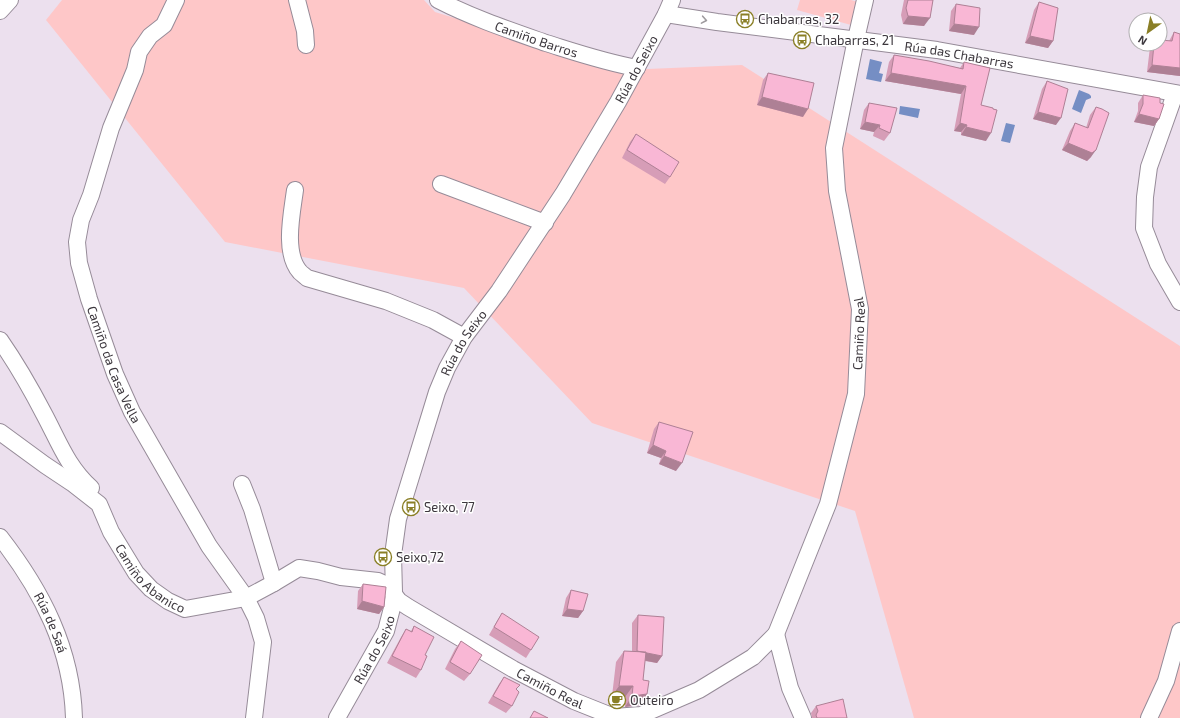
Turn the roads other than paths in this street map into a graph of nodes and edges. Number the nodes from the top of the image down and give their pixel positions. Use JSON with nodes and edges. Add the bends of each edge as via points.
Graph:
{"nodes":[{"id":1,"x":10,"y":0,"type":"edge"},
{"id":2,"x":176,"y":0,"type":"edge"},
{"id":3,"x":297,"y":0,"type":"edge"},
{"id":4,"x":438,"y":0,"type":"edge"},
{"id":5,"x":865,"y":0,"type":"edge"},
{"id":6,"x":669,"y":7,"type":"edge"},
{"id":7,"x":0,"y":11,"type":"edge"},
{"id":8,"x":856,"y":39,"type":"junction"},
{"id":9,"x":306,"y":45,"type":"dead end"},
{"id":10,"x":637,"y":68,"type":"junction"},
{"id":11,"x":1178,"y":94,"type":"edge"},
{"id":12,"x":441,"y":184,"type":"dead end"},
{"id":13,"x":295,"y":190,"type":"dead end"},
{"id":14,"x":545,"y":223,"type":"junction"},
{"id":15,"x":1180,"y":302,"type":"edge"},
{"id":16,"x":464,"y":337,"type":"junction"},
{"id":17,"x":0,"y":340,"type":"edge"},
{"id":18,"x":0,"y":432,"type":"edge"},
{"id":19,"x":242,"y":484,"type":"dead end"},
{"id":20,"x":99,"y":504,"type":"junction"},
{"id":21,"x":0,"y":537,"type":"edge"},
{"id":22,"x":274,"y":583,"type":"junction"},
{"id":23,"x":394,"y":592,"type":"junction"},
{"id":24,"x":246,"y":598,"type":"junction"},
{"id":25,"x":1180,"y":631,"type":"edge"},
{"id":26,"x":776,"y":634,"type":"junction"},
{"id":27,"x":74,"y":718,"type":"edge"},
{"id":28,"x":254,"y":718,"type":"edge"},
{"id":29,"x":337,"y":718,"type":"edge"},
{"id":30,"x":803,"y":718,"type":"edge"},
{"id":31,"x":1149,"y":718,"type":"edge"}],
"edges":[{"from":1,"to":7,"type":"street"},
{"from":2,"to":24,"type":"street","name":"Camiño da Casa Vella","via":[[164,25],[150,36],[139,52],[135,70],[111,128],[81,220],[77,242],[79,263],[115,374],[132,412],[209,546]]},
{"from":3,"to":9,"type":"street"},
{"from":4,"to":10,"type":"street","name":"Camiño Barros","via":[[514,32],[585,56]]},
{"from":5,"to":8,"type":"street","name":"Camiño Real"},
{"from":6,"to":8,"type":"street","name":"Rúa das Chabarras","one_way":true,"via":[[717,22]]},
{"from":6,"to":10,"type":"street","name":"Rúa do Seixo"},
{"from":8,"to":11,"type":"street","name":"Rúa das Chabarras","via":[[936,50]]},
{"from":8,"to":26,"type":"street","name":"Camiño Real","via":[[834,148],[837,191],[860,309],[856,394],[828,504]]},
{"from":10,"to":14,"type":"street","name":"Rúa do Seixo"},
{"from":11,"to":15,"type":"street","via":[[1150,167],[1145,197],[1144,228],[1158,264]]},
{"from":12,"to":14,"type":"street"},
{"from":13,"to":16,"type":"street","via":[[290,244],[300,272],[307,278],[386,301],[433,320]]},
{"from":14,"to":16,"type":"street","name":"Rúa do Seixo","via":[[500,291]]},
{"from":16,"to":23,"type":"street","name":"Rúa do Seixo","via":[[437,392],[398,519],[393,555]]},
{"from":17,"to":20,"type":"street","name":"Camiño Abanico","via":[[44,414],[71,466],[93,491]]},
{"from":18,"to":20,"type":"street","name":"Camiño Abanico"},
{"from":19,"to":22,"type":"street"},
{"from":20,"to":24,"type":"street","name":"Camiño Abanico","via":[[111,532],[136,573],[151,589],[168,601],[185,609]]},
{"from":21,"to":27,"type":"street","name":"Rúa de Saá","via":[[42,598],[54,625],[71,682]]},
{"from":22,"to":23,"type":"street","name":"Camiño Abanico","via":[[299,568],[341,577],[378,581]]},
{"from":22,"to":24,"type":"street","name":"Camiño Abanico"},
{"from":23,"to":26,"type":"street","name":"Camiño Real","via":[[408,607],[513,669],[574,701],[614,717],[641,714],[699,690],[753,657]]},
{"from":23,"to":29,"type":"street","name":"Rúa do Seixo","via":[[386,631]]},
{"from":24,"to":28,"type":"street","name":"Camiño da Casa Vella","via":[[264,642]]},
{"from":25,"to":31,"type":"street","via":[[1166,680]]},
{"from":26,"to":30,"type":"street","via":[[790,688]]}]}
